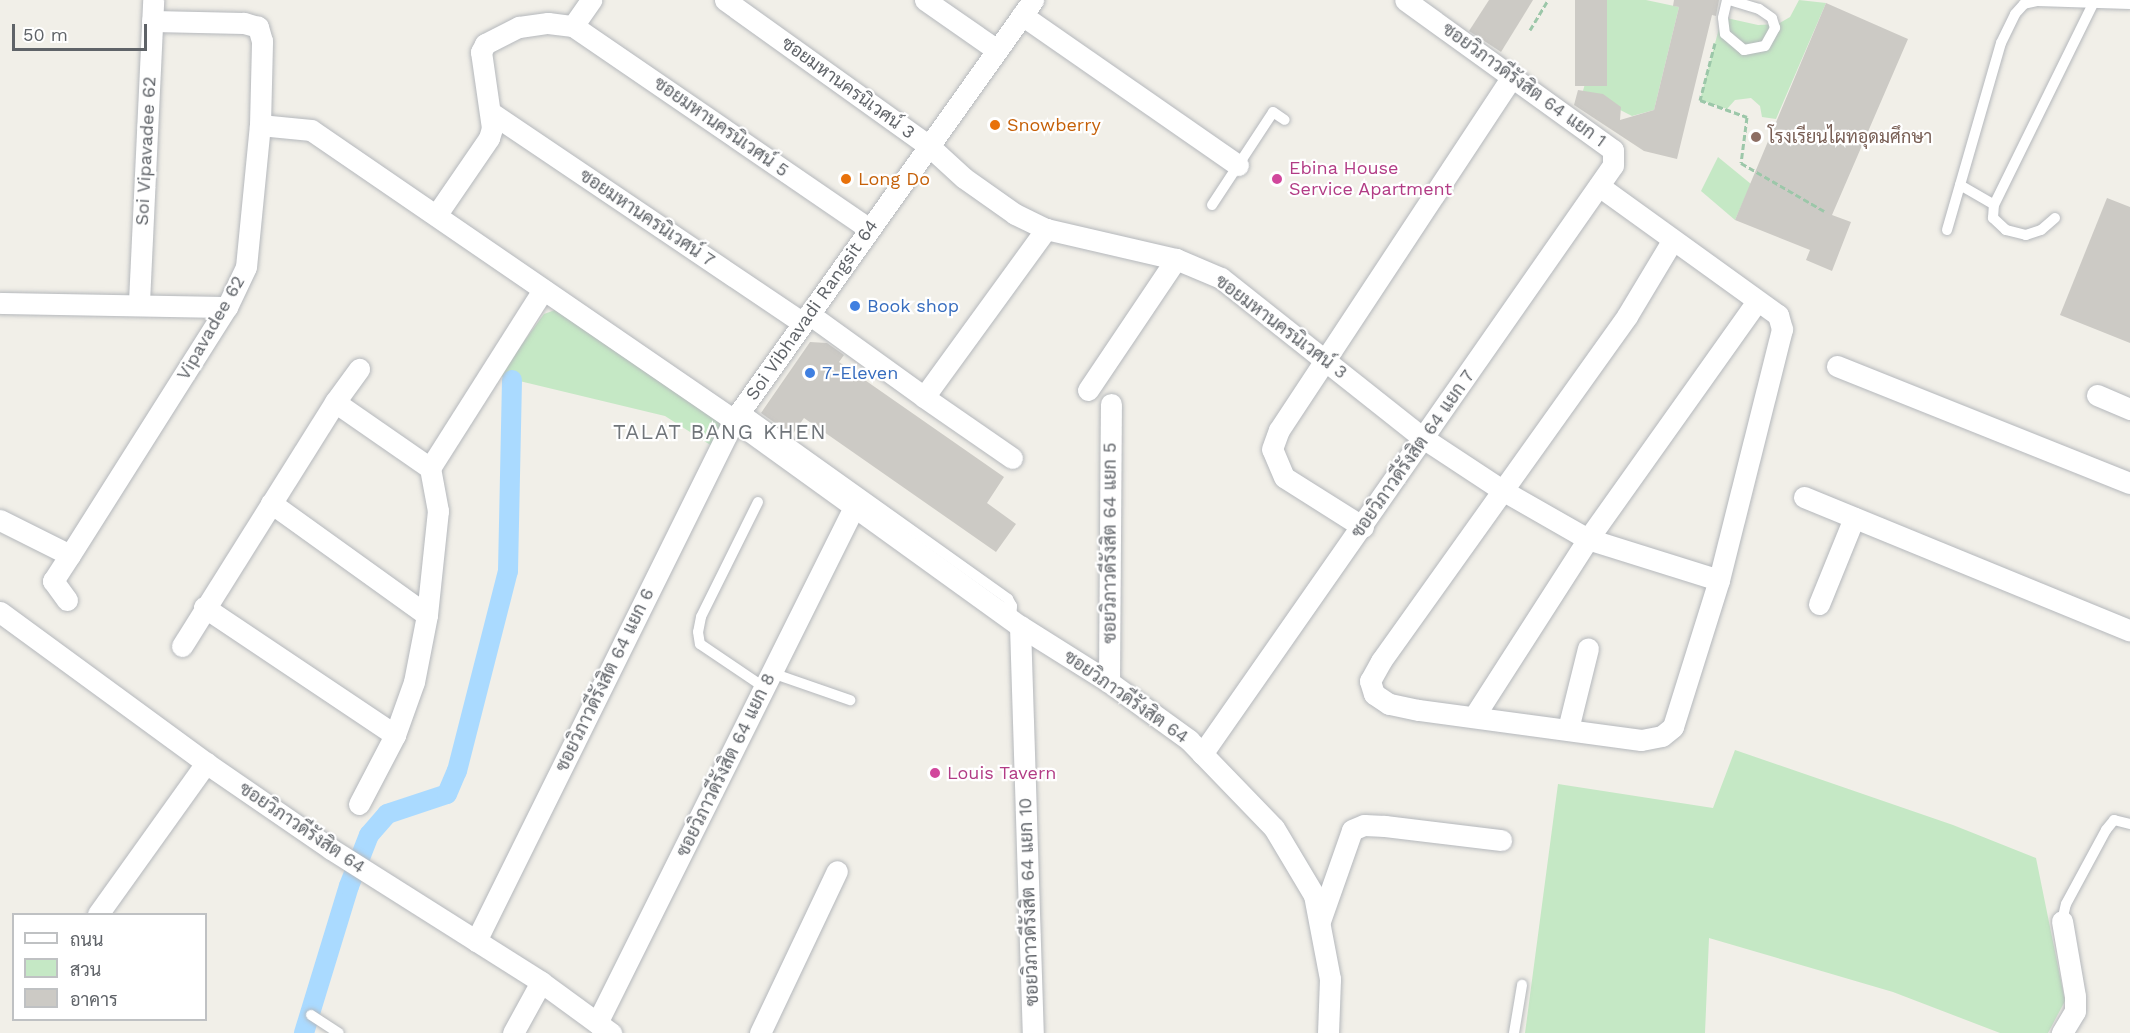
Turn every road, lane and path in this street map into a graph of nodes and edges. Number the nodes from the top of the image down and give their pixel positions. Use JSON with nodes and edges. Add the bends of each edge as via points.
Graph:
{"nodes":[{"id":1,"x":591,"y":0,"type":"edge"},
{"id":2,"x":725,"y":0,"type":"edge"},
{"id":3,"x":925,"y":0,"type":"edge"},
{"id":4,"x":1548,"y":0,"type":"edge"},
{"id":5,"x":1728,"y":0,"type":"edge"},
{"id":6,"x":1415,"y":3,"type":"edge"},
{"id":7,"x":2092,"y":4,"type":"junction"},
{"id":8,"x":2130,"y":4,"type":"edge"},
{"id":9,"x":1027,"y":8,"type":"edge"},
{"id":10,"x":152,"y":10,"type":"edge"},
{"id":11,"x":573,"y":26,"type":"junction"},
{"id":12,"x":1530,"y":30,"type":"dead end"},
{"id":13,"x":1716,"y":38,"type":"dead end"},
{"id":14,"x":997,"y":50,"type":"junction"},
{"id":15,"x":1512,"y":77,"type":"junction"},
{"id":16,"x":490,"y":112,"type":"junction"},
{"id":17,"x":1285,"y":120,"type":"dead end"},
{"id":18,"x":260,"y":125,"type":"junction"},
{"id":19,"x":929,"y":146,"type":"junction"},
{"id":20,"x":1613,"y":150,"type":"joint"},
{"id":21,"x":1238,"y":165,"type":"junction"},
{"id":22,"x":1960,"y":185,"type":"junction"},
{"id":23,"x":1599,"y":186,"type":"junction"},
{"id":24,"x":1212,"y":205,"type":"dead end"},
{"id":25,"x":1994,"y":206,"type":"junction"},
{"id":26,"x":1824,"y":212,"type":"dead end"},
{"id":27,"x":437,"y":214,"type":"junction"},
{"id":28,"x":2055,"y":218,"type":"dead end"},
{"id":29,"x":1046,"y":229,"type":"junction"},
{"id":30,"x":869,"y":230,"type":"junction"},
{"id":31,"x":1947,"y":230,"type":"dead end"},
{"id":32,"x":1672,"y":241,"type":"junction"},
{"id":33,"x":1176,"y":259,"type":"junction"},
{"id":34,"x":543,"y":290,"type":"junction"},
{"id":35,"x":1757,"y":301,"type":"junction"},
{"id":36,"x":139,"y":302,"type":"junction"},
{"id":37,"x":0,"y":303,"type":"edge"},
{"id":38,"x":227,"y":307,"type":"junction"},
{"id":39,"x":806,"y":319,"type":"junction"},
{"id":40,"x":1326,"y":359,"type":"junction"},
{"id":41,"x":1837,"y":366,"type":"dead end"},
{"id":42,"x":359,"y":369,"type":"dead end"},
{"id":43,"x":1088,"y":390,"type":"dead end"},
{"id":44,"x":2097,"y":395,"type":"dead end"},
{"id":45,"x":924,"y":397,"type":"junction"},
{"id":46,"x":335,"y":402,"type":"junction"},
{"id":47,"x":1110,"y":404,"type":"dead end"},
{"id":48,"x":2130,"y":409,"type":"edge"},
{"id":49,"x":738,"y":414,"type":"junction"},
{"id":50,"x":1423,"y":438,"type":"junction"},
{"id":51,"x":1012,"y":458,"type":"dead end"},
{"id":52,"x":430,"y":468,"type":"junction"},
{"id":53,"x":2130,"y":483,"type":"edge"},
{"id":54,"x":1502,"y":490,"type":"junction"},
{"id":55,"x":1804,"y":497,"type":"dead end"},
{"id":56,"x":758,"y":502,"type":"dead end"},
{"id":57,"x":271,"y":503,"type":"junction"},
{"id":58,"x":854,"y":507,"type":"junction"},
{"id":59,"x":1854,"y":518,"type":"junction"},
{"id":60,"x":0,"y":520,"type":"edge"},
{"id":61,"x":1363,"y":526,"type":"junction"},
{"id":62,"x":1588,"y":539,"type":"junction"},
{"id":63,"x":70,"y":555,"type":"junction"},
{"id":64,"x":1719,"y":580,"type":"junction"},
{"id":65,"x":67,"y":600,"type":"dead end"},
{"id":66,"x":1819,"y":603,"type":"dead end"},
{"id":67,"x":204,"y":607,"type":"junction"},
{"id":68,"x":0,"y":612,"type":"edge"},
{"id":69,"x":427,"y":615,"type":"junction"},
{"id":70,"x":1015,"y":623,"type":"junction"},
{"id":71,"x":2130,"y":631,"type":"edge"},
{"id":72,"x":182,"y":646,"type":"dead end"},
{"id":73,"x":1588,"y":648,"type":"dead end"},
{"id":74,"x":769,"y":681,"type":"junction"},
{"id":75,"x":1109,"y":682,"type":"junction"},
{"id":76,"x":850,"y":700,"type":"dead end"},
{"id":77,"x":1475,"y":715,"type":"junction"},
{"id":78,"x":1568,"y":729,"type":"junction"},
{"id":79,"x":395,"y":735,"type":"junction"},
{"id":80,"x":1202,"y":754,"type":"junction"},
{"id":81,"x":206,"y":763,"type":"junction"},
{"id":82,"x":358,"y":804,"type":"dead end"},
{"id":83,"x":2130,"y":824,"type":"edge"},
{"id":84,"x":1501,"y":840,"type":"dead end"},
{"id":85,"x":837,"y":872,"type":"dead end"},
{"id":86,"x":99,"y":913,"type":"edge"},
{"id":87,"x":1320,"y":921,"type":"junction"},
{"id":88,"x":2062,"y":921,"type":"joint"},
{"id":89,"x":476,"y":940,"type":"junction"},
{"id":90,"x":541,"y":981,"type":"junction"},
{"id":91,"x":1522,"y":985,"type":"dead end"},
{"id":92,"x":311,"y":1015,"type":"dead end"},
{"id":93,"x":604,"y":1028,"type":"edge"},
{"id":94,"x":339,"y":1033,"type":"edge"},
{"id":95,"x":513,"y":1033,"type":"edge"},
{"id":96,"x":760,"y":1033,"type":"edge"},
{"id":97,"x":1033,"y":1033,"type":"edge"},
{"id":98,"x":1328,"y":1033,"type":"edge"},
{"id":99,"x":1514,"y":1033,"type":"edge"},
{"id":100,"x":2062,"y":1033,"type":"edge"}],
"edges":[{"from":1,"to":11,"type":"street"},
{"from":2,"to":19,"type":"street","name":"ซอยมหานครนิเวศน์ 3"},
{"from":3,"to":14,"type":"street"},
{"from":4,"to":12,"type":"path"},
{"from":5,"to":5,"type":"lane","via":[[1723,18],[1725,34],[1744,50],[1765,46],[1775,28],[1772,18],[1759,9]]},
{"from":6,"to":15,"type":"street","name":"ซอยวิภาวดีรังสิต 64 แยก 1"},
{"from":7,"to":8,"type":"lane"},
{"from":7,"to":22,"type":"lane","via":[[2037,1],[2024,4],[2015,14],[2001,43]]},
{"from":7,"to":25,"type":"lane"},
{"from":9,"to":14,"type":"street","name":"Soi Vibhavadi Rangsit 64"},
{"from":9,"to":21,"type":"street"},
{"from":10,"to":18,"type":"street","name":"Vipavadee 62","via":[[258,27],[262,41]]},
{"from":10,"to":36,"type":"street","name":"Soi Vipavadee 62"},
{"from":11,"to":16,"type":"street","via":[[548,22],[519,27],[485,44],[481,52]]},
{"from":11,"to":30,"type":"street","name":"ซอยมหานครนิเวศน์ 5"},
{"from":13,"to":26,"type":"path","via":[[1700,100],[1747,117],[1741,163]]},
{"from":14,"to":19,"type":"street","name":"Soi Vibhavadi Rangsit 64"},
{"from":15,"to":20,"type":"street","name":"ซอยวิภาวดีรังสิต 64 แยก 1"},
{"from":15,"to":40,"type":"street"},
{"from":16,"to":27,"type":"street","via":[[489,138]]},
{"from":16,"to":39,"type":"street","name":"ซอยมหานครนิเวศน์ 7"},
{"from":17,"to":21,"type":"lane","via":[[1273,112]]},
{"from":18,"to":27,"type":"street","via":[[311,130]]},
{"from":18,"to":38,"type":"street","name":"Vipavadee 62","via":[[246,267]]},
{"from":19,"to":29,"type":"street","name":"ซอยมหานครนิเวศน์ 3","via":[[964,178],[1015,214]]},
{"from":19,"to":30,"type":"street","name":"Soi Vibhavadi Rangsit 64"},
{"from":20,"to":23,"type":"street","name":"ซอยวิภาวดีรังสิต 64 แยก 7","via":[[1613,165]]},
{"from":21,"to":24,"type":"lane"},
{"from":22,"to":25,"type":"lane"},
{"from":22,"to":31,"type":"lane"},
{"from":23,"to":32,"type":"street"},
{"from":23,"to":50,"type":"street","name":"ซอยวิภาวดีรังสิต 64 แยก 7"},
{"from":25,"to":28,"type":"lane","via":[[1993,218],[2006,230],[2026,235],[2041,230]]},
{"from":27,"to":34,"type":"street"},
{"from":29,"to":33,"type":"street","name":"ซอยมหานครนิเวศน์ 3"},
{"from":29,"to":45,"type":"street"},
{"from":30,"to":39,"type":"street","name":"Soi Vibhavadi Rangsit 64"},
{"from":32,"to":35,"type":"street"},
{"from":32,"to":54,"type":"street","via":[[1627,316]]},
{"from":33,"to":40,"type":"street","name":"ซอยมหานครนิเวศน์ 3","via":[[1221,278]]},
{"from":33,"to":43,"type":"street"},
{"from":34,"to":49,"type":"street"},
{"from":34,"to":52,"type":"street"},
{"from":35,"to":62,"type":"street"},
{"from":35,"to":64,"type":"street","via":[[1778,315],[1781,339]]},
{"from":36,"to":37,"type":"street"},
{"from":36,"to":38,"type":"street"},
{"from":38,"to":63,"type":"street","name":"Vipavadee 62"},
{"from":39,"to":45,"type":"street","name":"ซอยมหานครนิเวศน์ 7"},
{"from":39,"to":49,"type":"street","name":"Soi Vibhavadi Rangsit 64"},
{"from":40,"to":50,"type":"street","name":"ซอยมหานครนิเวศน์ 3"},
{"from":40,"to":61,"type":"street","via":[[1279,430],[1272,449],[1284,477]]},
{"from":41,"to":53,"type":"street"},
{"from":42,"to":46,"type":"street"},
{"from":44,"to":48,"type":"street"},
{"from":45,"to":51,"type":"street","name":"ซอยมหานครนิเวศน์ 7"},
{"from":46,"to":52,"type":"street"},
{"from":46,"to":57,"type":"street"},
{"from":47,"to":75,"type":"street","name":"ซอยวิภาวดีรังสิต 64 แยก 5"},
{"from":49,"to":58,"type":"street"},
{"from":49,"to":70,"type":"lane","via":[[1008,599]]},
{"from":49,"to":89,"type":"street","name":"ซอยวิภาวดีรังสิต 64 แยก 6"},
{"from":50,"to":54,"type":"street","name":"ซอยมหานครนิเวศน์ 3"},
{"from":50,"to":61,"type":"street","name":"ซอยวิภาวดีรังสิต 64 แยก 7"},
{"from":52,"to":69,"type":"street","via":[[438,512]]},
{"from":54,"to":62,"type":"street","name":"ซอยมหานครนิเวศน์ 3"},
{"from":54,"to":77,"type":"street","via":[[1370,681],[1374,694],[1389,704]]},
{"from":55,"to":59,"type":"street"},
{"from":56,"to":74,"type":"lane","via":[[701,616],[698,632],[700,644]]},
{"from":57,"to":67,"type":"street"},
{"from":57,"to":69,"type":"street"},
{"from":58,"to":70,"type":"street"},
{"from":58,"to":74,"type":"street","name":"ซอยวิภาวดีรังสิต 64 แยก 8"},
{"from":59,"to":66,"type":"street"},
{"from":59,"to":71,"type":"street"},
{"from":60,"to":63,"type":"street"},
{"from":61,"to":80,"type":"street","name":"ซอยวิภาวดีรังสิต 64 แยก 7"},
{"from":62,"to":64,"type":"street","name":"ซอยมหานครนิเวศน์ 3"},
{"from":62,"to":77,"type":"street"},
{"from":63,"to":65,"type":"street","name":"Vipavadee 62","via":[[54,581]]},
{"from":64,"to":78,"type":"street","via":[[1673,727],[1662,736],[1641,740]]},
{"from":67,"to":72,"type":"street"},
{"from":67,"to":79,"type":"street"},
{"from":68,"to":81,"type":"street","name":"ซอยวิภาวดีรังสิต 64"},
{"from":69,"to":79,"type":"street","via":[[414,682]]},
{"from":70,"to":75,"type":"street","name":"ซอยวิภาวดีรังสิต 64"},
{"from":70,"to":97,"type":"street","name":"ซอยวิภาวดีรังสิต 64 แยก 10"},
{"from":73,"to":78,"type":"street"},
{"from":74,"to":76,"type":"lane"},
{"from":74,"to":93,"type":"street","name":"ซอยวิภาวดีรังสิต 64 แยก 8"},
{"from":75,"to":80,"type":"street","name":"ซอยวิภาวดีรังสิต 64"},
{"from":77,"to":78,"type":"street"},
{"from":79,"to":82,"type":"street"},
{"from":80,"to":87,"type":"street","name":"ซอยวิภาวดีรังสิต 64","via":[[1274,828],[1314,895]]},
{"from":81,"to":86,"type":"street"},
{"from":81,"to":89,"type":"street","name":"ซอยวิภาวดีรังสิต 64"},
{"from":83,"to":88,"type":"lane","via":[[2114,820],[2106,830],[2066,904]]},
{"from":84,"to":87,"type":"street","via":[[1385,826],[1364,825],[1352,830],[1329,906]]},
{"from":85,"to":96,"type":"street"},
{"from":87,"to":98,"type":"street","name":"ซอยวิภาวดีรังสิต 64","via":[[1330,979]]},
{"from":88,"to":100,"type":"street","via":[[2075,996],[2074,1011]]},
{"from":89,"to":90,"type":"street","name":"ซอยวิภาวดีรังสิต 64"},
{"from":90,"to":93,"type":"street","name":"ซอยวิภาวดีรังสิต 64"},
{"from":90,"to":95,"type":"street"},
{"from":91,"to":99,"type":"lane"},
{"from":92,"to":94,"type":"lane"}]}
